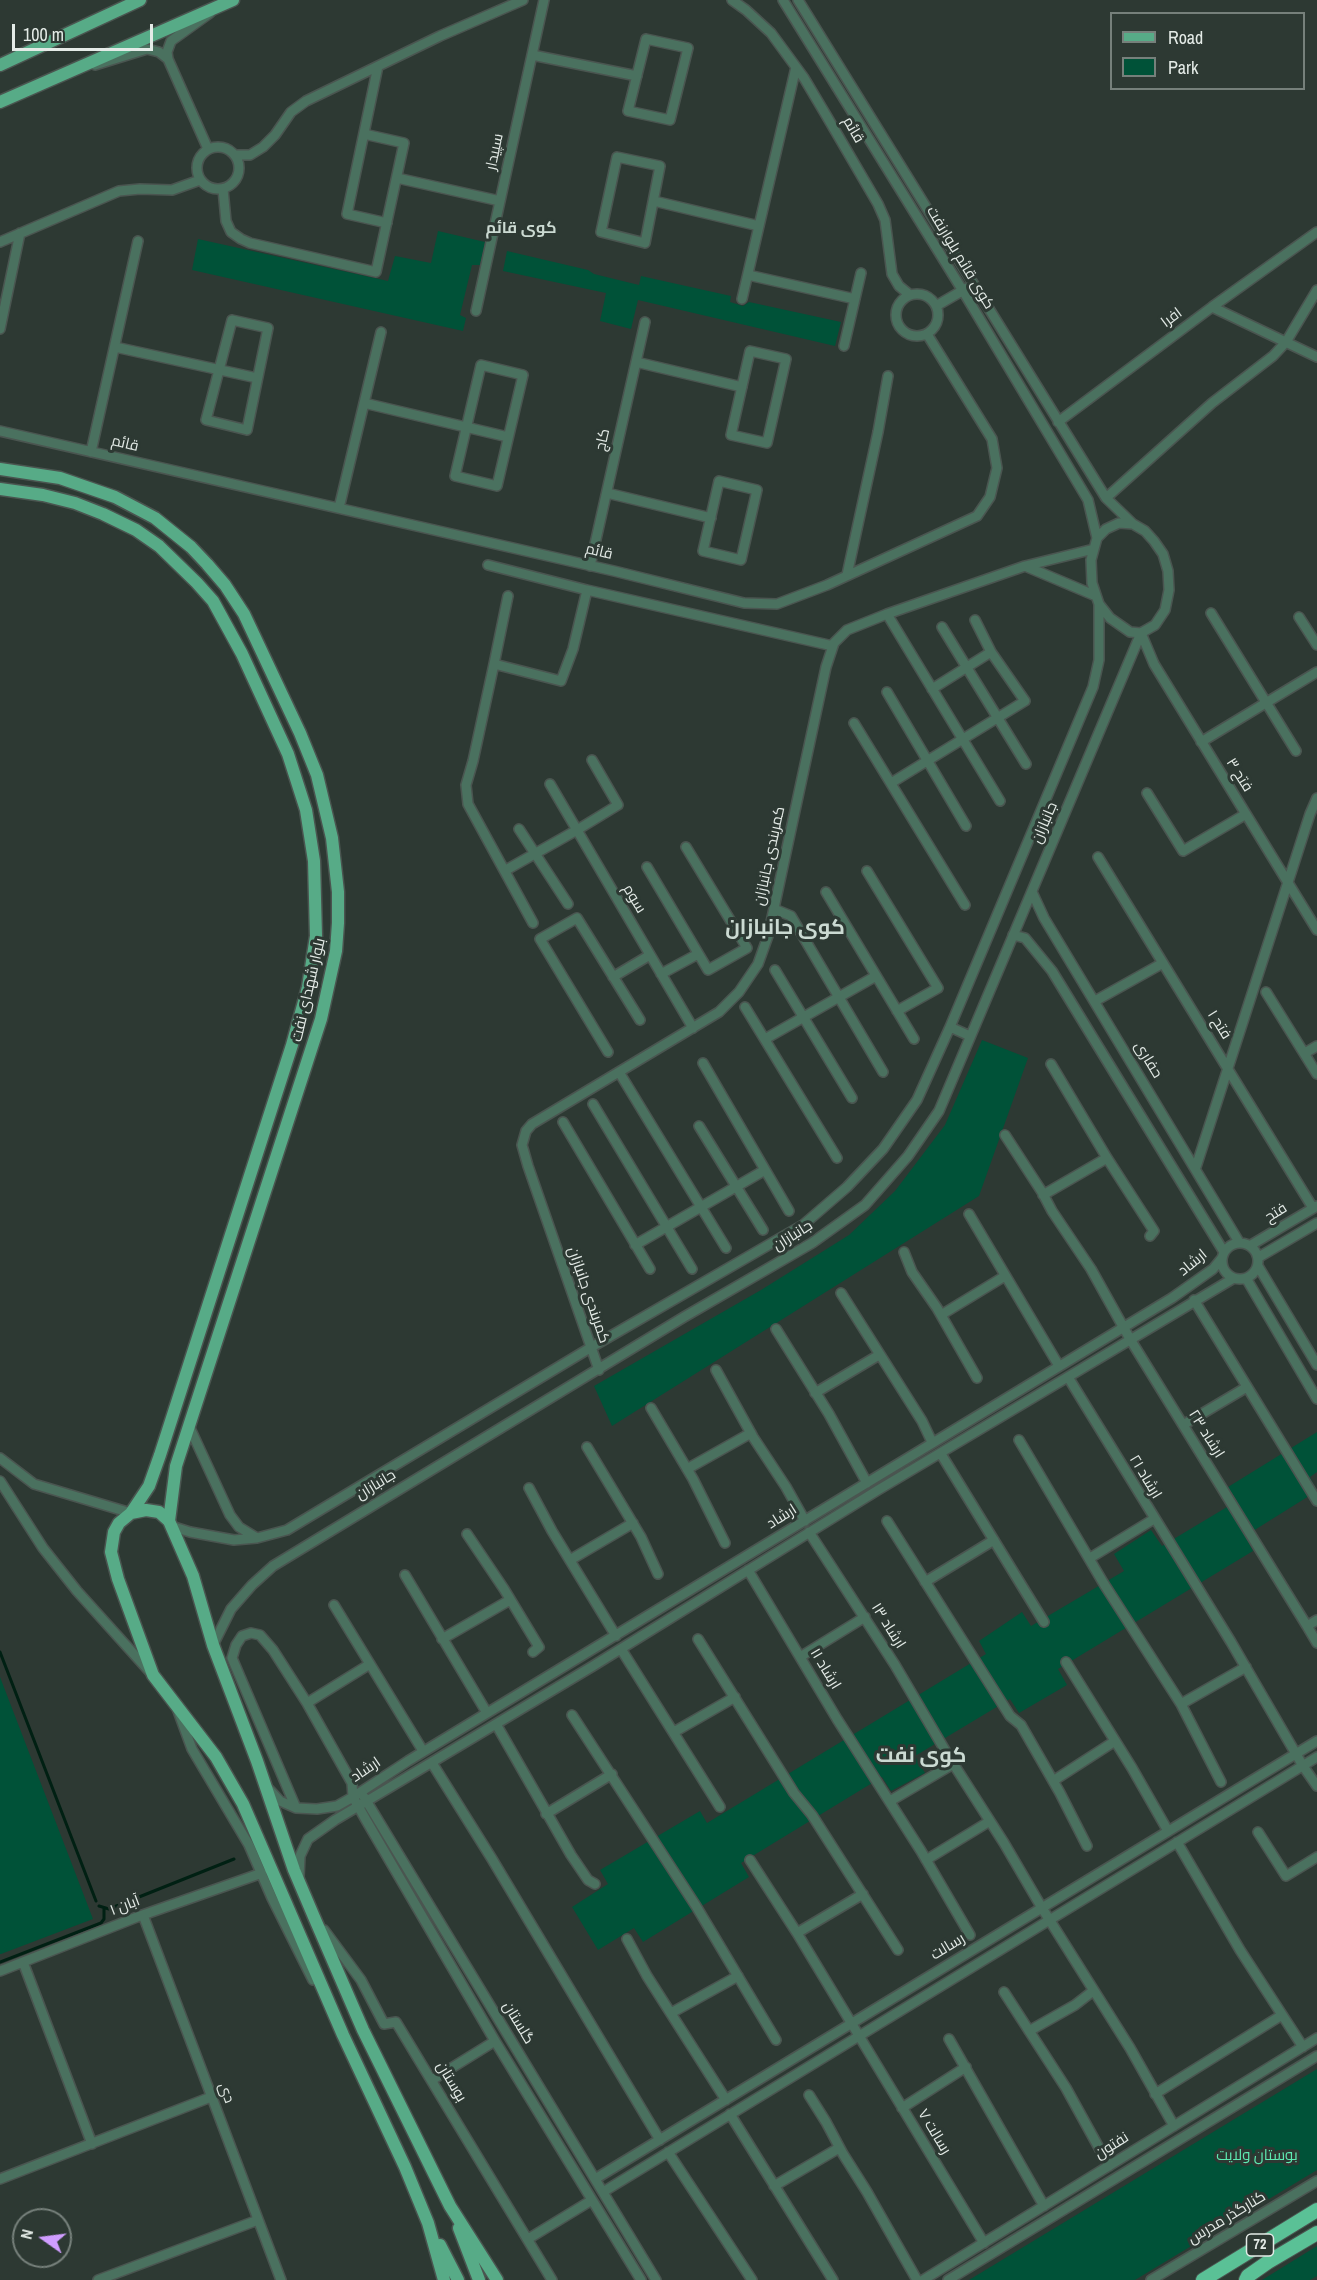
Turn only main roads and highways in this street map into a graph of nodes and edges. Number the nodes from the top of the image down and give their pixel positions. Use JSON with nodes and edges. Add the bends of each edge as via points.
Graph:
{"nodes":[{"id":1,"x":140,"y":0,"type":"edge"},
{"id":2,"x":233,"y":0,"type":"edge"},
{"id":3,"x":0,"y":65,"type":"edge"},
{"id":4,"x":0,"y":102,"type":"edge"},
{"id":5,"x":0,"y":469,"type":"edge"},
{"id":6,"x":0,"y":489,"type":"edge"},
{"id":7,"x":131,"y":1513,"type":"junction"},
{"id":8,"x":170,"y":1523,"type":"junction"},
{"id":9,"x":450,"y":2206,"type":"junction"},
{"id":10,"x":1317,"y":2210,"type":"edge"},
{"id":11,"x":428,"y":2223,"type":"junction"},
{"id":12,"x":1317,"y":2233,"type":"edge"},
{"id":13,"x":444,"y":2280,"type":"edge"},
{"id":14,"x":458,"y":2280,"type":"edge"},
{"id":15,"x":479,"y":2280,"type":"edge"},
{"id":16,"x":497,"y":2280,"type":"edge"},
{"id":17,"x":1203,"y":2280,"type":"edge"},
{"id":18,"x":1246,"y":2280,"type":"edge"}],
"edges":[{"from":1,"to":3,"type":"main road"},
{"from":2,"to":4,"type":"main road"},
{"from":5,"to":8,"type":"main road","name":"بلوار شهدای نفت","via":[[60,478],[115,497],[155,519],[207,564],[244,614],[300,733],[317,775],[332,838],[338,892],[337,933],[321,1019],[176,1466]]},
{"from":6,"to":7,"type":"main road","name":"بلوار شهدای نفت","via":[[75,503],[136,530],[159,546],[213,601],[288,754],[306,810],[314,861],[315,945],[292,1046],[160,1455],[148,1486]]},
{"from":7,"to":8,"type":"main road","via":[[159,1512]]},
{"from":7,"to":11,"type":"main road","name":"بلوار شهدای نفت","via":[[114,1532],[111,1552],[153,1675],[216,1758],[243,1804]]},
{"from":8,"to":9,"type":"main road","via":[[193,1576],[213,1645],[298,1880],[363,2030]]},
{"from":9,"to":15,"type":"main road"},
{"from":9,"to":16,"type":"main road"},
{"from":10,"to":17,"type":"highway","number":"72"},
{"from":11,"to":13,"type":"main road"},
{"from":11,"to":14,"type":"main road"},
{"from":12,"to":18,"type":"highway"}]}
